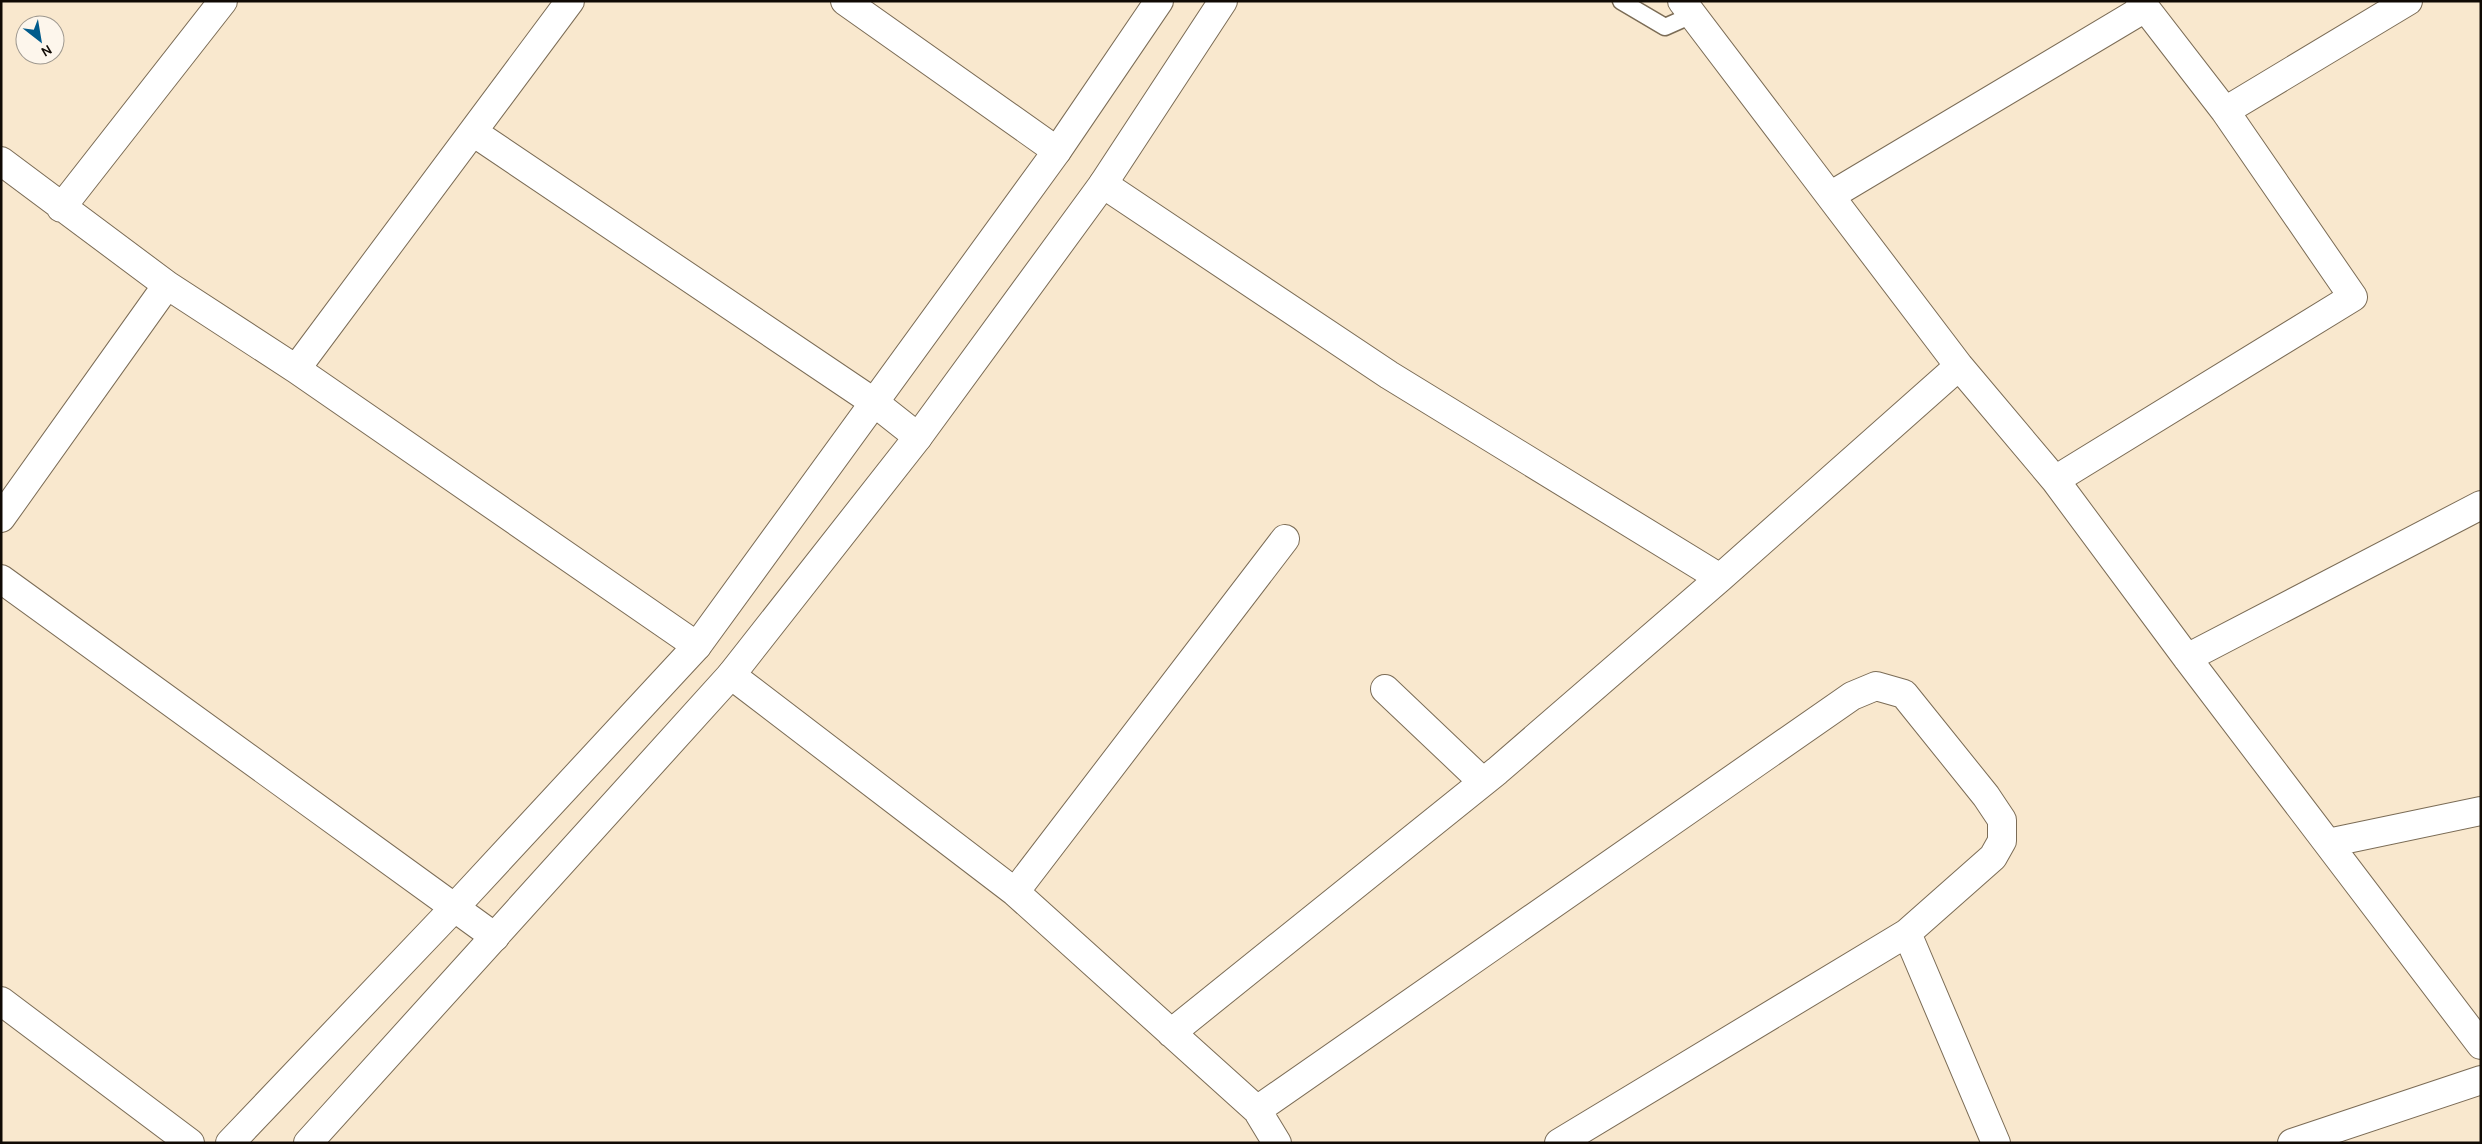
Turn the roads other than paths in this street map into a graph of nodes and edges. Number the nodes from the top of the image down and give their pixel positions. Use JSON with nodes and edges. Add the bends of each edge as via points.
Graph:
{"nodes":[{"id":1,"x":222,"y":1,"type":"edge"},
{"id":2,"x":570,"y":1,"type":"edge"},
{"id":3,"x":844,"y":1,"type":"edge"},
{"id":4,"x":1159,"y":1,"type":"edge"},
{"id":5,"x":1223,"y":1,"type":"edge"},
{"id":6,"x":1621,"y":1,"type":"edge"},
{"id":7,"x":2408,"y":1,"type":"edge"},
{"id":8,"x":2143,"y":5,"type":"edge"},
{"id":9,"x":1687,"y":8,"type":"edge"},
{"id":10,"x":2225,"y":111,"type":"junction"},
{"id":11,"x":474,"y":132,"type":"junction"},
{"id":12,"x":1057,"y":150,"type":"junction"},
{"id":13,"x":1,"y":161,"type":"edge"},
{"id":14,"x":1103,"y":184,"type":"junction"},
{"id":15,"x":1830,"y":196,"type":"junction"},
{"id":16,"x":61,"y":208,"type":"junction"},
{"id":17,"x":167,"y":285,"type":"junction"},
{"id":18,"x":1959,"y":366,"type":"junction"},
{"id":19,"x":296,"y":369,"type":"junction"},
{"id":20,"x":875,"y":403,"type":"junction"},
{"id":21,"x":918,"y":437,"type":"junction"},
{"id":22,"x":2055,"y":480,"type":"junction"},
{"id":23,"x":2481,"y":505,"type":"edge"},
{"id":24,"x":1,"y":518,"type":"edge"},
{"id":25,"x":1285,"y":539,"type":"dead end"},
{"id":26,"x":1720,"y":578,"type":"junction"},
{"id":27,"x":1,"y":579,"type":"edge"},
{"id":28,"x":697,"y":646,"type":"junction"},
{"id":29,"x":2187,"y":658,"type":"junction"},
{"id":30,"x":731,"y":675,"type":"junction"},
{"id":31,"x":1385,"y":690,"type":"dead end"},
{"id":32,"x":1483,"y":782,"type":"junction"},
{"id":33,"x":2481,"y":811,"type":"edge"},
{"id":34,"x":2328,"y":843,"type":"junction"},
{"id":35,"x":1014,"y":892,"type":"junction"},
{"id":36,"x":454,"y":908,"type":"junction"},
{"id":37,"x":1907,"y":933,"type":"junction"},
{"id":38,"x":495,"y":937,"type":"junction"},
{"id":39,"x":1,"y":1001,"type":"edge"},
{"id":40,"x":1171,"y":1033,"type":"junction"},
{"id":41,"x":2481,"y":1045,"type":"edge"},
{"id":42,"x":2481,"y":1080,"type":"edge"},
{"id":43,"x":1257,"y":1110,"type":"junction"},
{"id":44,"x":190,"y":1143,"type":"edge"},
{"id":45,"x":230,"y":1143,"type":"edge"},
{"id":46,"x":308,"y":1143,"type":"edge"},
{"id":47,"x":1277,"y":1143,"type":"edge"},
{"id":48,"x":1559,"y":1143,"type":"edge"},
{"id":49,"x":1996,"y":1143,"type":"edge"},
{"id":50,"x":2292,"y":1143,"type":"edge"}],
"edges":[{"from":1,"to":16,"type":"street"},
{"from":2,"to":11,"type":"street"},
{"from":3,"to":12,"type":"street"},
{"from":4,"to":12,"type":"street"},
{"from":5,"to":14,"type":"street"},
{"from":6,"to":9,"type":"lane","via":[[1664,27]]},
{"from":7,"to":10,"type":"street"},
{"from":8,"to":10,"type":"street"},
{"from":8,"to":15,"type":"street"},
{"from":9,"to":15,"type":"street"},
{"from":10,"to":22,"type":"street","via":[[2353,297]]},
{"from":11,"to":19,"type":"street"},
{"from":11,"to":20,"type":"street"},
{"from":12,"to":20,"type":"street"},
{"from":13,"to":16,"type":"street"},
{"from":14,"to":21,"type":"street"},
{"from":14,"to":26,"type":"street","via":[[1389,375]]},
{"from":15,"to":18,"type":"street"},
{"from":16,"to":17,"type":"street"},
{"from":17,"to":19,"type":"street"},
{"from":17,"to":24,"type":"street"},
{"from":18,"to":22,"type":"street"},
{"from":18,"to":26,"type":"street"},
{"from":19,"to":28,"type":"street"},
{"from":20,"to":21,"type":"street"},
{"from":20,"to":28,"type":"street"},
{"from":21,"to":30,"type":"street"},
{"from":22,"to":29,"type":"street"},
{"from":23,"to":29,"type":"street"},
{"from":25,"to":35,"type":"street"},
{"from":26,"to":32,"type":"street"},
{"from":27,"to":36,"type":"street"},
{"from":28,"to":36,"type":"street"},
{"from":29,"to":34,"type":"street"},
{"from":30,"to":35,"type":"street"},
{"from":30,"to":38,"type":"street"},
{"from":31,"to":32,"type":"street"},
{"from":32,"to":40,"type":"street"},
{"from":33,"to":34,"type":"street"},
{"from":34,"to":41,"type":"street"},
{"from":35,"to":40,"type":"street"},
{"from":36,"to":38,"type":"street"},
{"from":36,"to":45,"type":"street"},
{"from":37,"to":43,"type":"street","via":[[1993,857],[2002,840],[2002,820],[1904,694],[1876,686],[1830,710]]},
{"from":37,"to":48,"type":"street"},
{"from":37,"to":49,"type":"street"},
{"from":38,"to":46,"type":"street"},
{"from":39,"to":44,"type":"street"},
{"from":40,"to":43,"type":"street"},
{"from":42,"to":50,"type":"street"},
{"from":43,"to":47,"type":"street"}]}
